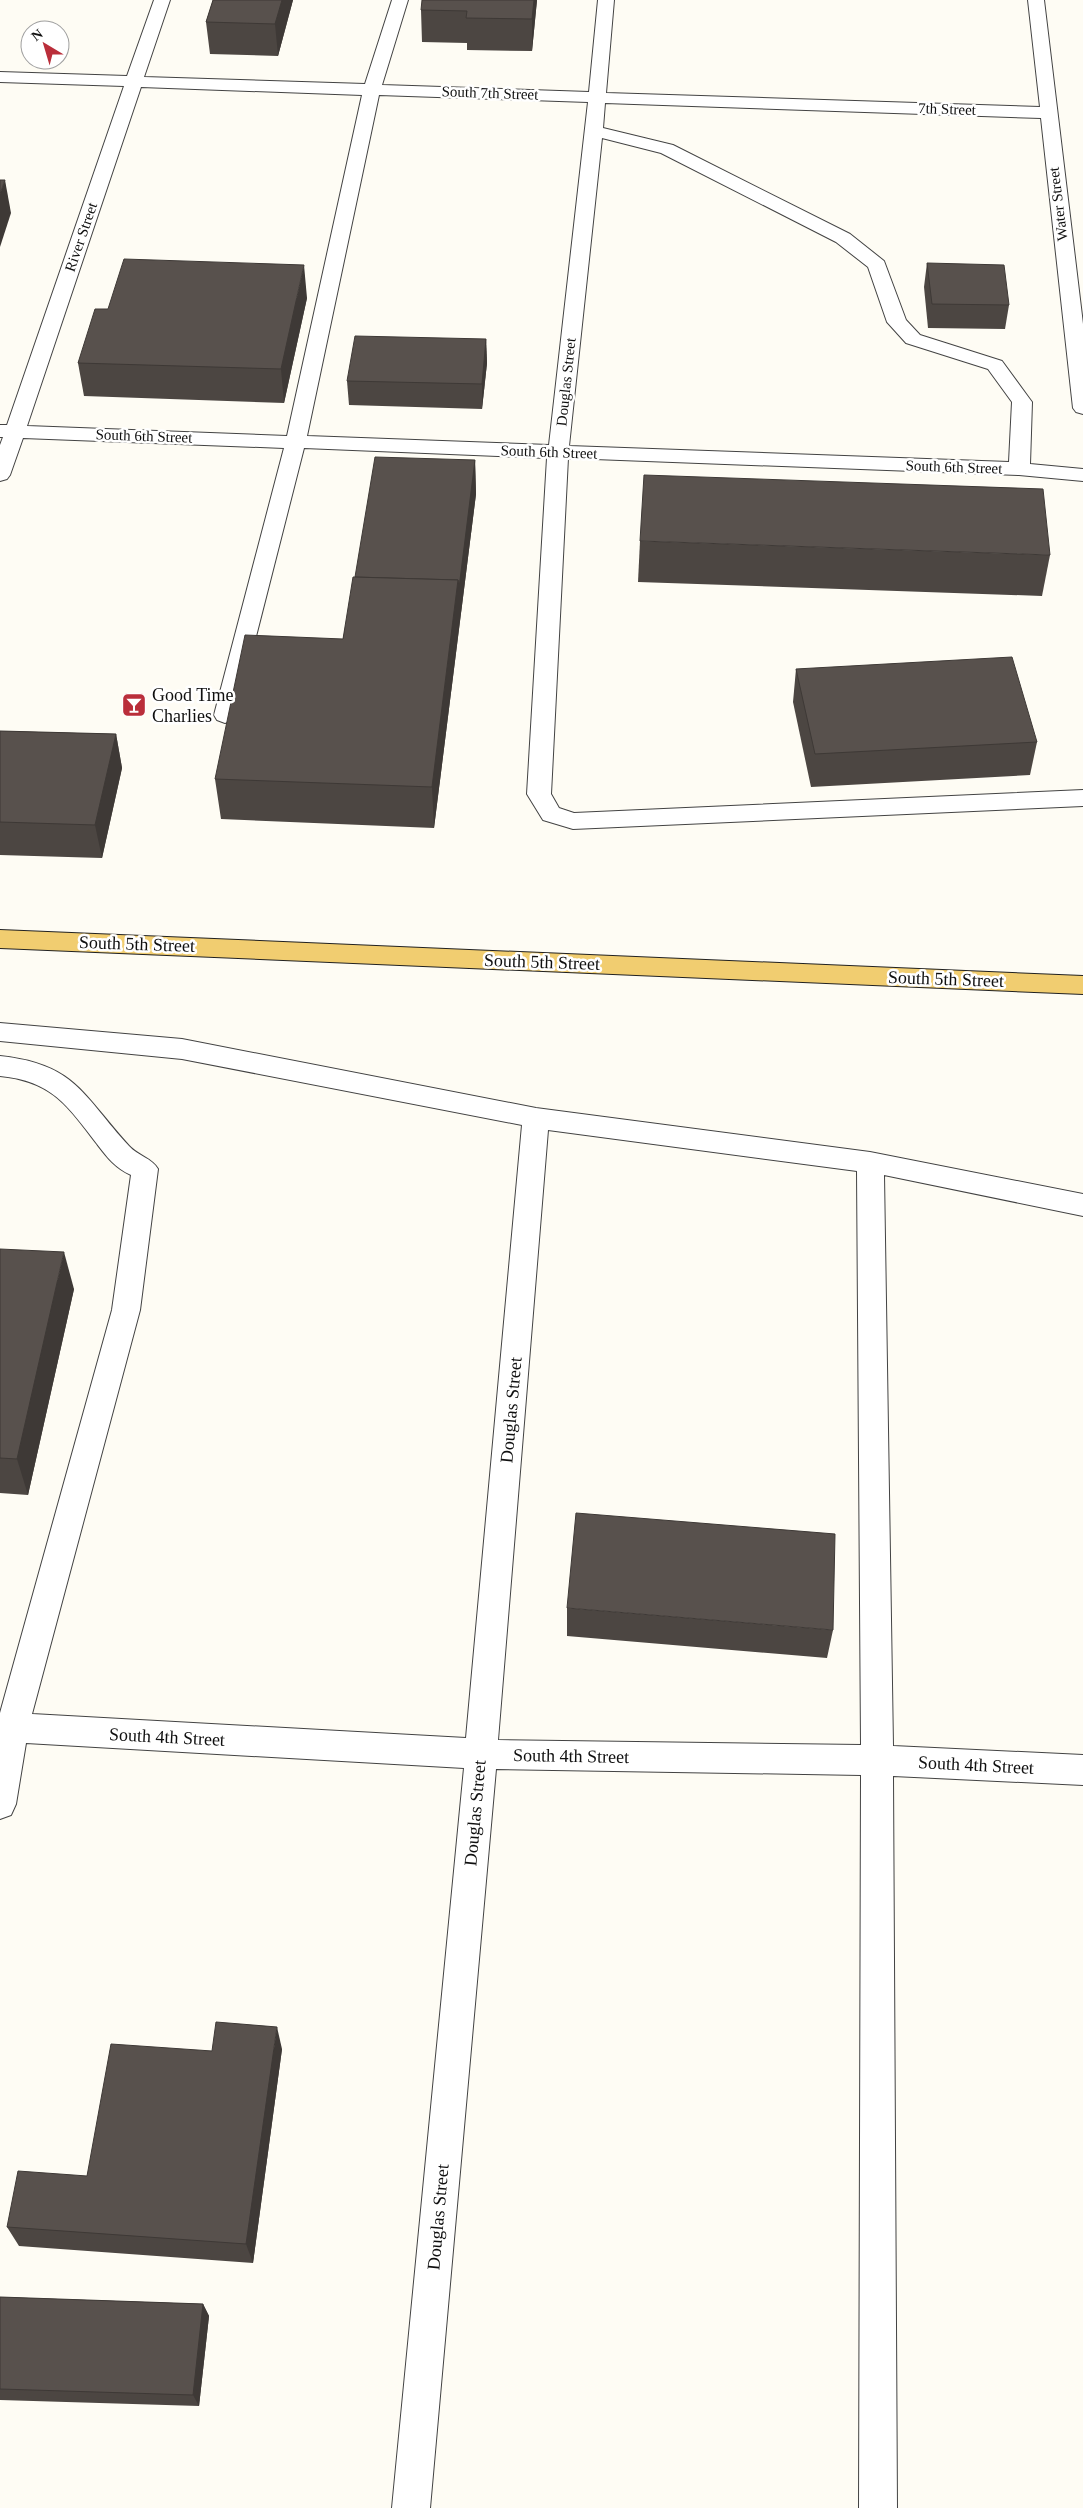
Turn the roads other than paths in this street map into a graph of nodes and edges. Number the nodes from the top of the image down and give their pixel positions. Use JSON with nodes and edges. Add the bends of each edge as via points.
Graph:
{"nodes":[{"id":1,"x":162,"y":0,"type":"edge"},
{"id":2,"x":400,"y":0,"type":"edge"},
{"id":3,"x":606,"y":0,"type":"edge"},
{"id":4,"x":1036,"y":0,"type":"edge"},
{"id":5,"x":0,"y":77,"type":"edge"},
{"id":6,"x":134,"y":82,"type":"junction"},
{"id":7,"x":372,"y":89,"type":"junction"},
{"id":8,"x":596,"y":97,"type":"junction"},
{"id":9,"x":846,"y":105,"type":"joint"},
{"id":10,"x":1047,"y":113,"type":"junction"},
{"id":11,"x":594,"y":131,"type":"junction"},
{"id":12,"x":1083,"y":408,"type":"edge"},
{"id":13,"x":7,"y":431,"type":"edge"},
{"id":14,"x":296,"y":442,"type":"junction"},
{"id":15,"x":558,"y":453,"type":"junction"},
{"id":16,"x":1019,"y":469,"type":"junction"},
{"id":17,"x":0,"y":475,"type":"edge"},
{"id":18,"x":1083,"y":476,"type":"edge"},
{"id":19,"x":226,"y":715,"type":"edge"},
{"id":20,"x":1083,"y":798,"type":"edge"},
{"id":21,"x":0,"y":939,"type":"edge"},
{"id":22,"x":1083,"y":985,"type":"edge"},
{"id":23,"x":0,"y":1032,"type":"edge"},
{"id":24,"x":0,"y":1066,"type":"edge"},
{"id":25,"x":536,"y":1118,"type":"junction"},
{"id":26,"x":870,"y":1162,"type":"junction"},
{"id":27,"x":1083,"y":1205,"type":"edge"},
{"id":28,"x":7,"y":1728,"type":"edge"},
{"id":29,"x":481,"y":1754,"type":"junction"},
{"id":30,"x":877,"y":1760,"type":"junction"},
{"id":31,"x":1083,"y":1770,"type":"edge"},
{"id":32,"x":0,"y":1804,"type":"edge"},
{"id":33,"x":411,"y":2508,"type":"edge"},
{"id":34,"x":878,"y":2508,"type":"edge"}],
"edges":[{"from":1,"to":6,"type":"street","name":"River Street"},
{"from":2,"to":7,"type":"street"},
{"from":3,"to":8,"type":"street","name":"Douglas Street"},
{"from":4,"to":10,"type":"street","name":"Water Street"},
{"from":5,"to":6,"type":"street"},
{"from":6,"to":7,"type":"street","name":"South 7th Street"},
{"from":6,"to":13,"type":"street","name":"River Street"},
{"from":7,"to":8,"type":"street","name":"South 7th Street"},
{"from":7,"to":14,"type":"street"},
{"from":8,"to":9,"type":"street","name":"South 7th Street"},
{"from":8,"to":11,"type":"street","name":"Douglas Street"},
{"from":9,"to":10,"type":"street","name":"7th Street"},
{"from":10,"to":12,"type":"street","name":"Water Street"},
{"from":11,"to":15,"type":"street","name":"Douglas Street"},
{"from":11,"to":16,"type":"street","via":[[667,149],[843,238],[877,265],[897,322],[913,339],[995,366],[1022,402]]},
{"from":13,"to":14,"type":"street","name":"South 6th Street"},
{"from":13,"to":17,"type":"street","name":"River Street"},
{"from":14,"to":15,"type":"street","name":"South 6th Street"},
{"from":14,"to":19,"type":"street"},
{"from":15,"to":16,"type":"street","name":"South 6th Street"},
{"from":15,"to":20,"type":"street","name":"Douglas Street","via":[[539,794],[550,814],[573,821]]},
{"from":16,"to":18,"type":"street","name":"South 6th Street"},
{"from":21,"to":22,"type":"main road","name":"South 5th Street"},
{"from":23,"to":25,"type":"street","via":[[182,1048]]},
{"from":24,"to":28,"type":"street","via":[[43,1074],[69,1090],[128,1163],[145,1169],[126,1310]]},
{"from":25,"to":26,"type":"street"},
{"from":25,"to":29,"type":"street","name":"Douglas Street"},
{"from":26,"to":27,"type":"street"},
{"from":26,"to":30,"type":"street"},
{"from":28,"to":29,"type":"street","name":"South 4th Street"},
{"from":28,"to":32,"type":"street"},
{"from":29,"to":30,"type":"street","name":"South 4th Street"},
{"from":29,"to":33,"type":"street","name":"Douglas Street"},
{"from":30,"to":31,"type":"street","name":"South 4th Street"},
{"from":30,"to":34,"type":"street"}]}
